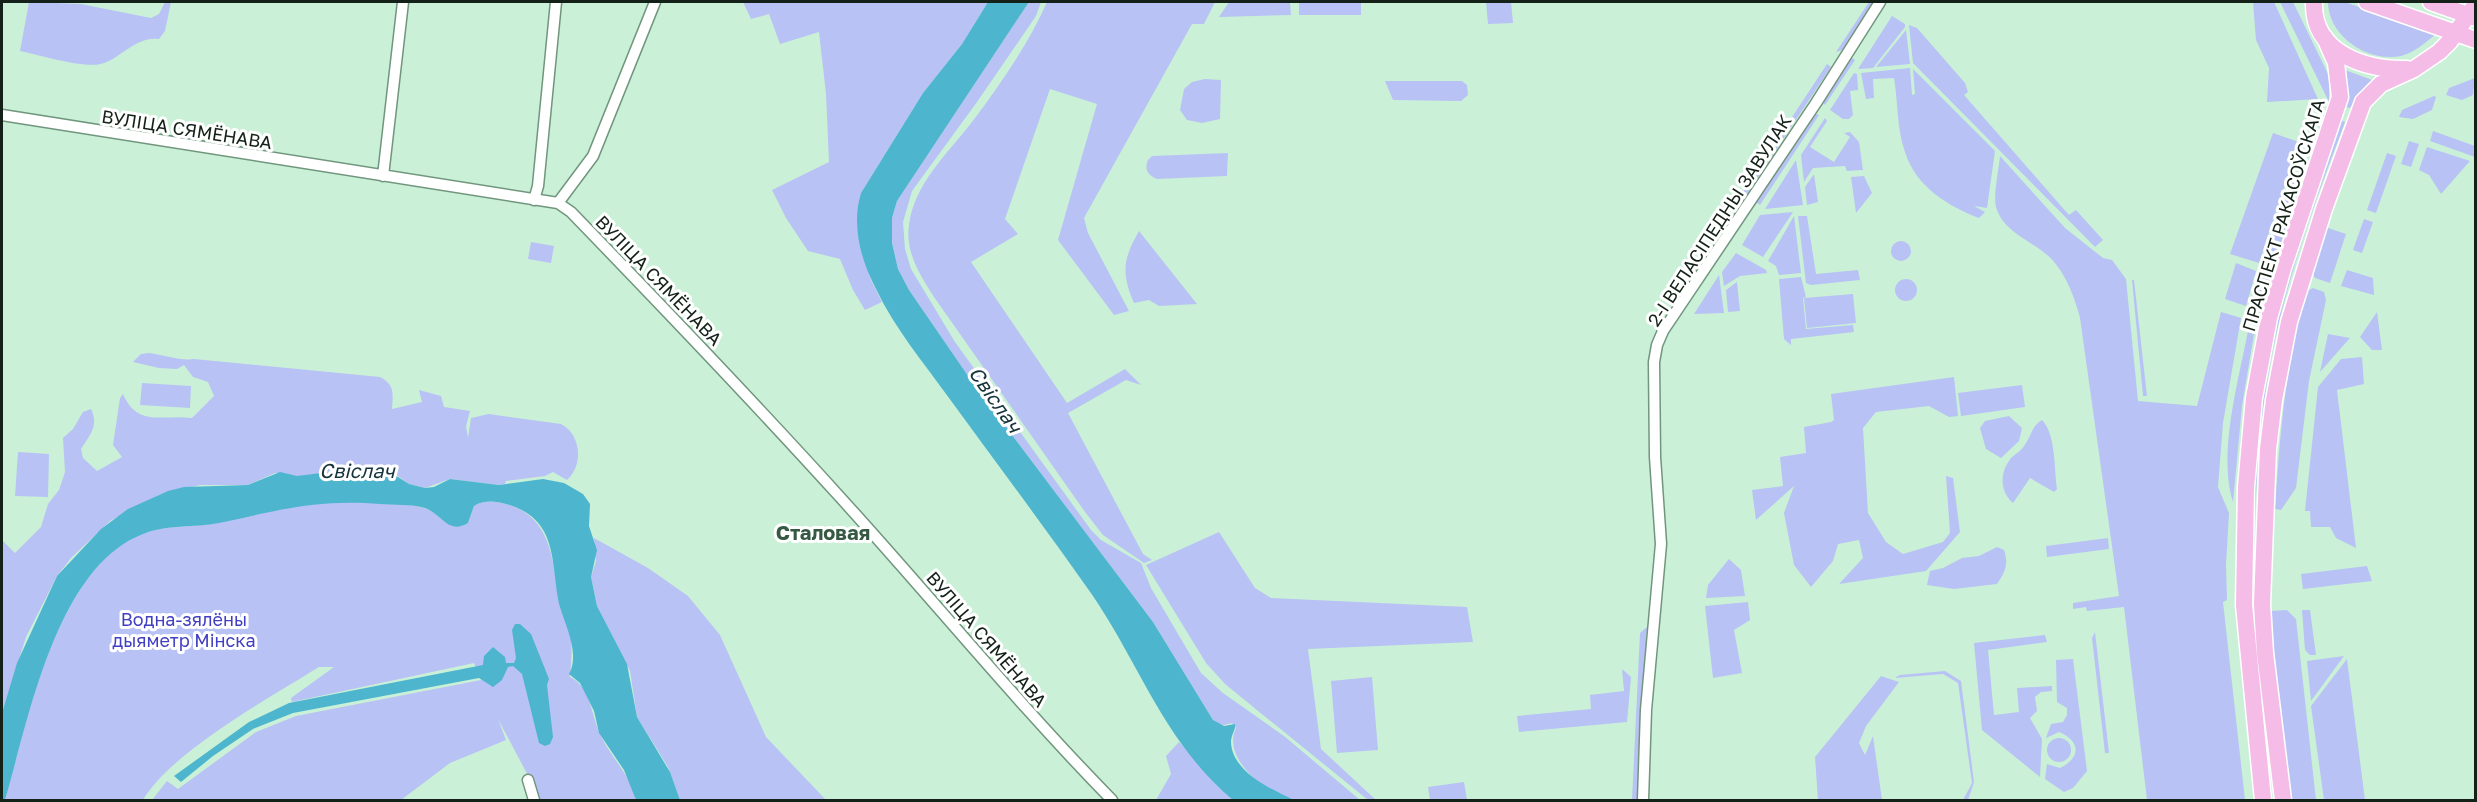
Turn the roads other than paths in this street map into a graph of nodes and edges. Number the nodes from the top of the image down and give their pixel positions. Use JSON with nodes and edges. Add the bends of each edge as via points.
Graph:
{"nodes":[{"id":1,"x":403,"y":2,"type":"edge"},
{"id":2,"x":556,"y":2,"type":"edge"},
{"id":3,"x":655,"y":2,"type":"edge"},
{"id":4,"x":1880,"y":2,"type":"edge"},
{"id":5,"x":2314,"y":2,"type":"edge"},
{"id":6,"x":2367,"y":2,"type":"edge"},
{"id":7,"x":2431,"y":2,"type":"edge"},
{"id":8,"x":2473,"y":12,"type":"edge"},
{"id":9,"x":2456,"y":33,"type":"junction"},
{"id":10,"x":2325,"y":38,"type":"junction"},
{"id":11,"x":2475,"y":40,"type":"edge"},
{"id":12,"x":2414,"y":69,"type":"junction"},
{"id":13,"x":2,"y":115,"type":"edge"},
{"id":14,"x":383,"y":176,"type":"junction"},
{"id":15,"x":534,"y":200,"type":"junction"},
{"id":16,"x":558,"y":203,"type":"junction"},
{"id":17,"x":528,"y":780,"type":"dead end"},
{"id":18,"x":534,"y":801,"type":"edge"},
{"id":19,"x":1112,"y":801,"type":"edge"},
{"id":20,"x":1643,"y":801,"type":"edge"},
{"id":21,"x":2263,"y":801,"type":"edge"},
{"id":22,"x":2283,"y":801,"type":"edge"}],
"edges":[{"from":1,"to":14,"type":"street"},
{"from":2,"to":15,"type":"street"},
{"from":3,"to":16,"type":"street","via":[[600,142]]},
{"from":4,"to":20,"type":"street","name":"2-І ВЕЛАСІПЕДНЫ ЗАВУЛАК","via":[[1657,345],[1655,457],[1661,544],[1646,710]]},
{"from":5,"to":10,"type":"main road","name":"ПРАСПЕКТ РАКАСОЎСКАГА"},
{"from":6,"to":9,"type":"main road"},
{"from":7,"to":8,"type":"main road"},
{"from":8,"to":9,"type":"main road","name":"ПРАСПЕКТ РАКАСОЎСКАГА"},
{"from":9,"to":11,"type":"main road"},
{"from":9,"to":12,"type":"main road","name":"ПРАСПЕКТ РАКАСОЎСКАГА","via":[[2439,52]]},
{"from":10,"to":12,"type":"main road","via":[[2337,51],[2363,66]]},
{"from":10,"to":21,"type":"main road","name":"ПРАСПЕКТ РАКАСОЎСКАГА","via":[[2336,63],[2340,98],[2269,318],[2254,398],[2246,487],[2244,605]]},
{"from":12,"to":22,"type":"main road","name":"ПРАСПЕКТ РАКАСОЎСКАГА","via":[[2371,91],[2356,115],[2289,322],[2274,400],[2265,489],[2262,604]]},
{"from":13,"to":14,"type":"street","name":"ВУЛІЦА СЯМЁНАВА"},
{"from":14,"to":15,"type":"street","name":"ВУЛІЦА СЯМЁНАВА"},
{"from":15,"to":16,"type":"street","name":"ВУЛІЦА СЯМЁНАВА"},
{"from":16,"to":19,"type":"street","name":"ВУЛІЦА СЯМЁНАВА","via":[[718,365],[848,505]]},
{"from":17,"to":18,"type":"street"}]}
